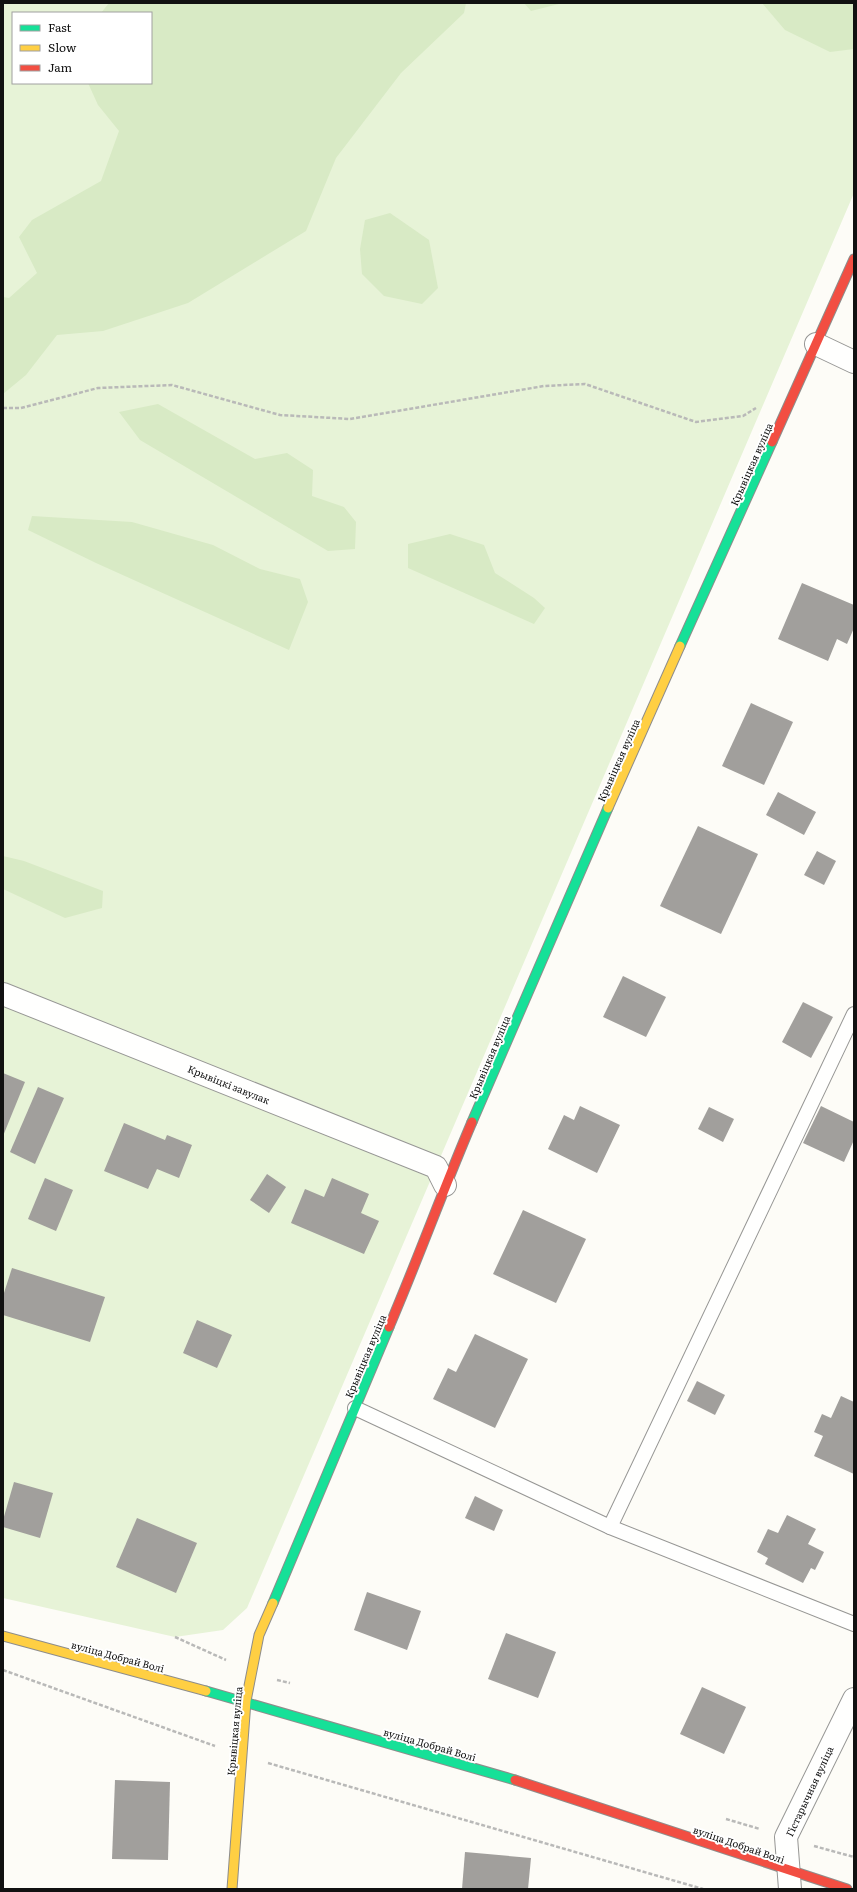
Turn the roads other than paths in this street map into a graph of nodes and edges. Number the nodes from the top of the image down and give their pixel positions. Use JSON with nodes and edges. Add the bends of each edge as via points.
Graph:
{"nodes":[{"id":1,"x":854,"y":258,"type":"edge"},
{"id":2,"x":816,"y":344,"type":"junction"},
{"id":3,"x":854,"y":362,"type":"edge"},
{"id":4,"x":3,"y":994,"type":"edge"},
{"id":5,"x":854,"y":1014,"type":"edge"},
{"id":6,"x":445,"y":1185,"type":"junction"},
{"id":7,"x":355,"y":1408,"type":"junction"},
{"id":8,"x":610,"y":1527,"type":"junction"},
{"id":9,"x":854,"y":1624,"type":"edge"},
{"id":10,"x":3,"y":1636,"type":"edge"},
{"id":11,"x":854,"y":1699,"type":"edge"},
{"id":12,"x":246,"y":1701,"type":"junction"},
{"id":13,"x":790,"y":1881,"type":"edge"},
{"id":14,"x":232,"y":1889,"type":"edge"},
{"id":15,"x":847,"y":1889,"type":"edge"}],
"edges":[{"from":1,"to":2,"type":"street","name":"Крывіцкая вуліца"},
{"from":2,"to":3,"type":"street"},
{"from":2,"to":6,"type":"street","name":"Крывіцкая вуліца","via":[[634,749]]},
{"from":4,"to":6,"type":"street","name":"Крывіцкі завулак","via":[[436,1167]]},
{"from":5,"to":8,"type":"lane"},
{"from":6,"to":7,"type":"street","name":"Крывіцкая вуліца","via":[[422,1250]]},
{"from":7,"to":8,"type":"lane"},
{"from":7,"to":12,"type":"street","name":"Крывіцкая вуліца","via":[[259,1635]]},
{"from":8,"to":9,"type":"lane"},
{"from":10,"to":12,"type":"street","name":"вуліца Добрай Волі"},
{"from":11,"to":13,"type":"street","name":"Гістарычная вуліца","via":[[786,1838]]},
{"from":12,"to":13,"type":"street","name":"вуліца Добрай Волі","via":[[566,1796]]},
{"from":12,"to":14,"type":"street","name":"Крывіцкая вуліца"},
{"from":13,"to":15,"type":"street","name":"вуліца Добрай Волі"}]}
